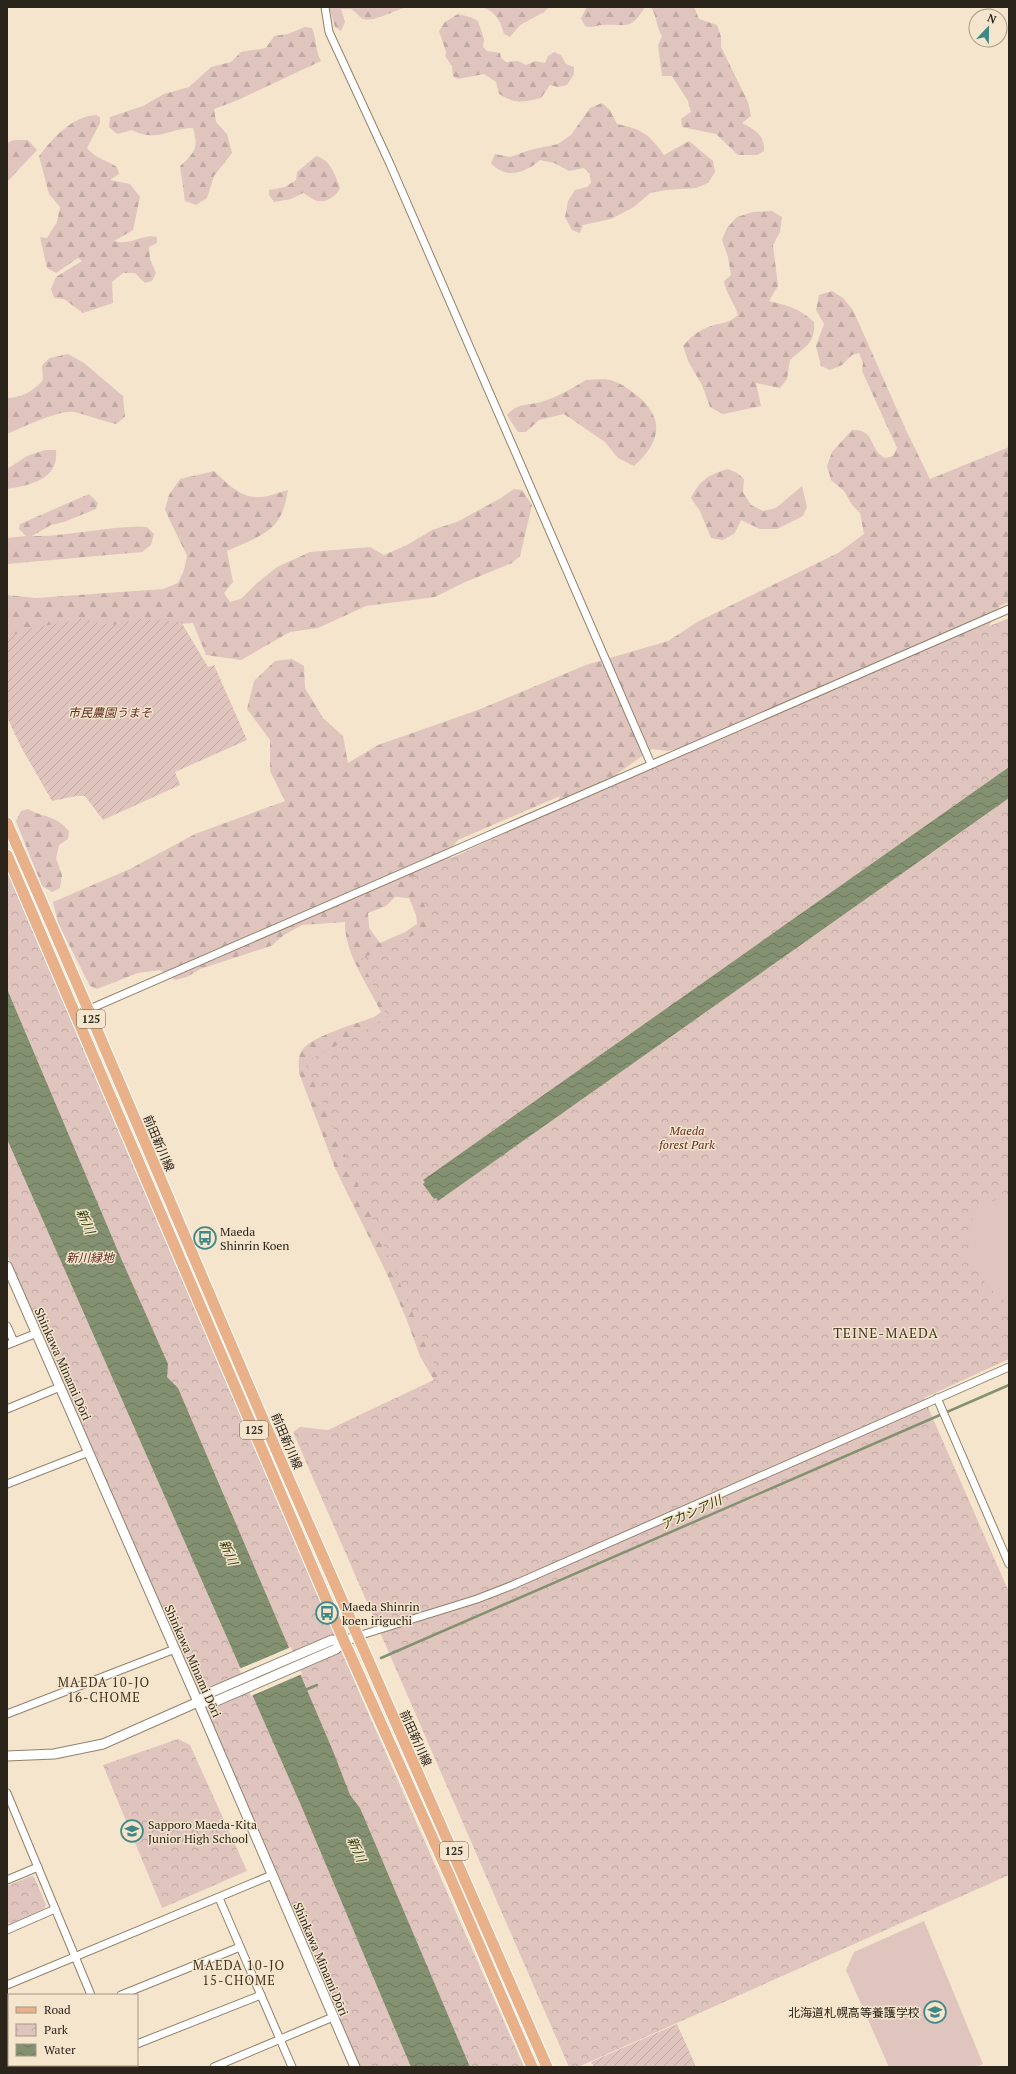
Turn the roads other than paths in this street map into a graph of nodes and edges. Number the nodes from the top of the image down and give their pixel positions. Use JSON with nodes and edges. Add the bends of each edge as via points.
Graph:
{"nodes":[{"id":1,"x":325,"y":7,"type":"edge"},
{"id":2,"x":1009,"y":608,"type":"edge"},
{"id":3,"x":651,"y":764,"type":"junction"},
{"id":4,"x":7,"y":823,"type":"edge"},
{"id":5,"x":7,"y":855,"type":"edge"},
{"id":6,"x":88,"y":1010,"type":"junction"},
{"id":7,"x":76,"y":1015,"type":"junction"},
{"id":8,"x":7,"y":1266,"type":"edge"},
{"id":9,"x":7,"y":1326,"type":"edge"},
{"id":10,"x":36,"y":1333,"type":"junction"},
{"id":11,"x":10,"y":1344,"type":"edge"},
{"id":12,"x":1009,"y":1366,"type":"edge"},
{"id":13,"x":60,"y":1387,"type":"junction"},
{"id":14,"x":938,"y":1401,"type":"junction"},
{"id":15,"x":7,"y":1408,"type":"edge"},
{"id":16,"x":89,"y":1452,"type":"junction"},
{"id":17,"x":7,"y":1484,"type":"edge"},
{"id":18,"x":1009,"y":1564,"type":"edge"},
{"id":19,"x":358,"y":1636,"type":"junction"},
{"id":20,"x":340,"y":1645,"type":"junction"},
{"id":21,"x":175,"y":1649,"type":"junction"},
{"id":22,"x":198,"y":1702,"type":"junction"},
{"id":23,"x":7,"y":1714,"type":"edge"},
{"id":24,"x":7,"y":1756,"type":"edge"},
{"id":25,"x":7,"y":1793,"type":"edge"},
{"id":26,"x":38,"y":1867,"type":"junction"},
{"id":27,"x":272,"y":1875,"type":"junction"},
{"id":28,"x":7,"y":1880,"type":"edge"},
{"id":29,"x":219,"y":1898,"type":"junction"},
{"id":30,"x":55,"y":1909,"type":"junction"},
{"id":31,"x":7,"y":1930,"type":"edge"},
{"id":32,"x":240,"y":1947,"type":"junction"},
{"id":33,"x":75,"y":1957,"type":"junction"},
{"id":34,"x":7,"y":1985,"type":"edge"},
{"id":35,"x":91,"y":1994,"type":"edge"},
{"id":36,"x":123,"y":1994,"type":"edge"},
{"id":37,"x":261,"y":1994,"type":"junction"},
{"id":38,"x":333,"y":2017,"type":"junction"},
{"id":39,"x":280,"y":2040,"type":"junction"},
{"id":40,"x":138,"y":2044,"type":"edge"},
{"id":41,"x":214,"y":2067,"type":"edge"},
{"id":42,"x":292,"y":2067,"type":"edge"},
{"id":43,"x":355,"y":2067,"type":"edge"},
{"id":44,"x":532,"y":2067,"type":"edge"},
{"id":45,"x":547,"y":2067,"type":"edge"}],
"edges":[{"from":1,"to":3,"type":"street","via":[[330,32]]},
{"from":2,"to":3,"type":"street"},
{"from":3,"to":6,"type":"street"},
{"from":4,"to":6,"type":"main road","name":"前田新川線","number":"125"},
{"from":5,"to":7,"type":"main road","name":"前田新川線","number":"125"},
{"from":6,"to":7,"type":"street"},
{"from":6,"to":19,"type":"main road","name":"前田新川線","number":"125"},
{"from":7,"to":20,"type":"main road","name":"前田新川線","number":"125"},
{"from":8,"to":10,"type":"street","name":"Shinkawa Minami Dōri"},
{"from":9,"to":11,"type":"street"},
{"from":10,"to":11,"type":"street"},
{"from":10,"to":13,"type":"street","name":"Shinkawa Minami Dōri"},
{"from":12,"to":14,"type":"street"},
{"from":13,"to":15,"type":"street"},
{"from":13,"to":16,"type":"street","name":"Shinkawa Minami Dōri"},
{"from":14,"to":18,"type":"street"},
{"from":14,"to":19,"type":"street","via":[[513,1585],[477,1599]]},
{"from":16,"to":17,"type":"street"},
{"from":16,"to":21,"type":"street","name":"Shinkawa Minami Dōri"},
{"from":19,"to":20,"type":"street"},
{"from":19,"to":45,"type":"main road","name":"前田新川線","number":"125","via":[[401,1737],[462,1868]]},
{"from":20,"to":22,"type":"street","via":[[214,1702]]},
{"from":20,"to":22,"type":"street","via":[[332,1640],[210,1693]]},
{"from":20,"to":44,"type":"main road","name":"前田新川線","number":"125","via":[[444,1863]]},
{"from":21,"to":22,"type":"street","name":"Shinkawa Minami Dōri"},
{"from":21,"to":23,"type":"street"},
{"from":22,"to":24,"type":"street","via":[[103,1744],[54,1754]]},
{"from":22,"to":27,"type":"street","name":"Shinkawa Minami Dōri"},
{"from":25,"to":26,"type":"street"},
{"from":26,"to":28,"type":"street"},
{"from":26,"to":30,"type":"street"},
{"from":27,"to":29,"type":"street"},
{"from":27,"to":38,"type":"street","name":"Shinkawa Minami Dōri"},
{"from":29,"to":32,"type":"street"},
{"from":29,"to":33,"type":"street"},
{"from":30,"to":31,"type":"street"},
{"from":30,"to":33,"type":"street"},
{"from":32,"to":36,"type":"street"},
{"from":32,"to":37,"type":"street"},
{"from":33,"to":34,"type":"street"},
{"from":33,"to":35,"type":"street"},
{"from":37,"to":39,"type":"street"},
{"from":37,"to":40,"type":"street"},
{"from":38,"to":39,"type":"street"},
{"from":38,"to":43,"type":"street","name":"Shinkawa Minami Dōri"},
{"from":39,"to":41,"type":"street"},
{"from":39,"to":42,"type":"street"}]}
